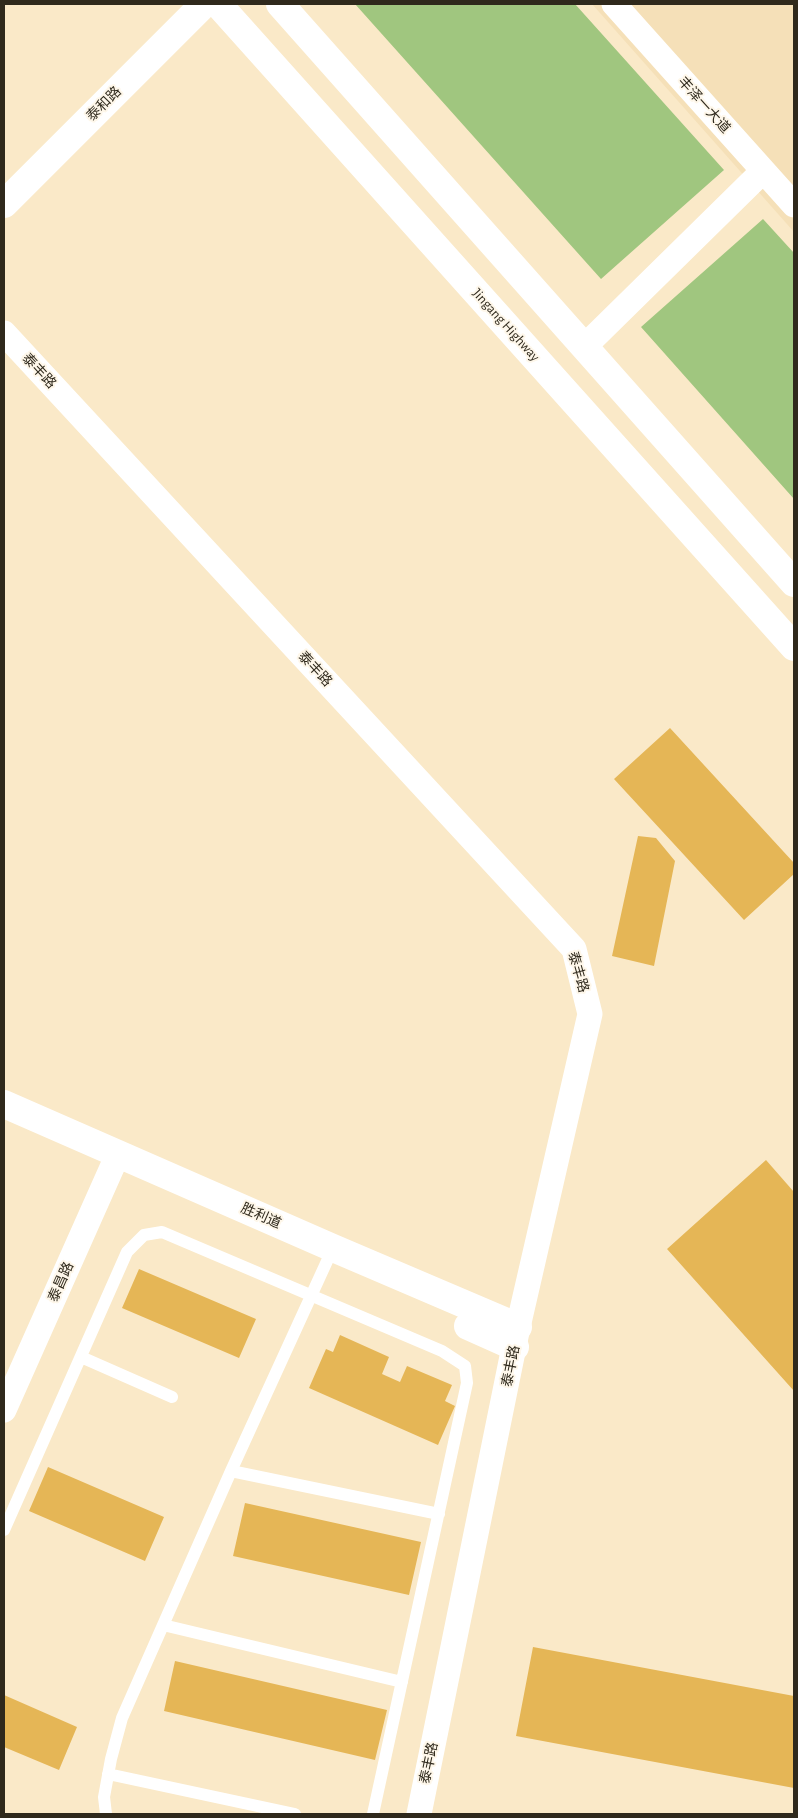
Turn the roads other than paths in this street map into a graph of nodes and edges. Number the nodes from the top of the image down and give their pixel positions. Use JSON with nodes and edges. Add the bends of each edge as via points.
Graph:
{"nodes":[{"id":1,"x":204,"y":4,"type":"edge"},
{"id":2,"x":218,"y":4,"type":"edge"},
{"id":3,"x":280,"y":4,"type":"edge"},
{"id":4,"x":614,"y":4,"type":"edge"},
{"id":5,"x":763,"y":171,"type":"junction"},
{"id":6,"x":4,"y":204,"type":"edge"},
{"id":7,"x":794,"y":205,"type":"edge"},
{"id":8,"x":4,"y":333,"type":"edge"},
{"id":9,"x":584,"y":347,"type":"junction"},
{"id":10,"x":794,"y":583,"type":"edge"},
{"id":11,"x":794,"y":647,"type":"edge"},
{"id":12,"x":4,"y":1104,"type":"edge"},
{"id":13,"x":4,"y":1123,"type":"edge"},
{"id":14,"x":115,"y":1162,"type":"junction"},
{"id":15,"x":329,"y":1256,"type":"junction"},
{"id":16,"x":310,"y":1295,"type":"junction"},
{"id":17,"x":517,"y":1337,"type":"junction"},
{"id":18,"x":81,"y":1357,"type":"junction"},
{"id":19,"x":172,"y":1397,"type":"dead end"},
{"id":20,"x":4,"y":1410,"type":"edge"},
{"id":21,"x":231,"y":1471,"type":"junction"},
{"id":22,"x":439,"y":1514,"type":"junction"},
{"id":23,"x":4,"y":1530,"type":"edge"},
{"id":24,"x":163,"y":1624,"type":"junction"},
{"id":25,"x":402,"y":1682,"type":"junction"},
{"id":26,"x":108,"y":1774,"type":"junction"},
{"id":27,"x":106,"y":1814,"type":"edge"},
{"id":28,"x":295,"y":1814,"type":"edge"},
{"id":29,"x":373,"y":1814,"type":"edge"},
{"id":30,"x":419,"y":1814,"type":"edge"}],
"edges":[{"from":1,"to":6,"type":"main road","name":"泰和路"},
{"from":2,"to":11,"type":"main road","name":"Jingang Highway"},
{"from":3,"to":9,"type":"main road"},
{"from":4,"to":5,"type":"street","name":"丰泽一大道"},
{"from":5,"to":7,"type":"street","name":"丰泽一大道"},
{"from":5,"to":9,"type":"street"},
{"from":8,"to":17,"type":"street","name":"泰丰路","via":[[574,949],[590,1014]]},
{"from":9,"to":10,"type":"main road"},
{"from":12,"to":14,"type":"main road","name":"胜利道"},
{"from":13,"to":14,"type":"main road","name":"胜利道"},
{"from":14,"to":15,"type":"main road","name":"胜利道"},
{"from":14,"to":20,"type":"street","name":"泰昌路"},
{"from":15,"to":16,"type":"lane"},
{"from":15,"to":17,"type":"main road","name":"胜利道"},
{"from":16,"to":18,"type":"lane","via":[[162,1232],[144,1235],[127,1252]]},
{"from":16,"to":21,"type":"lane"},
{"from":16,"to":22,"type":"lane","via":[[442,1351],[465,1366],[467,1383]]},
{"from":17,"to":30,"type":"street","name":"泰丰路"},
{"from":18,"to":19,"type":"lane"},
{"from":18,"to":23,"type":"lane"},
{"from":21,"to":22,"type":"lane"},
{"from":21,"to":24,"type":"lane"},
{"from":22,"to":25,"type":"lane"},
{"from":24,"to":25,"type":"lane"},
{"from":24,"to":26,"type":"lane","via":[[122,1718]]},
{"from":25,"to":29,"type":"lane"},
{"from":26,"to":27,"type":"lane","via":[[104,1797]]},
{"from":26,"to":28,"type":"lane"}]}
